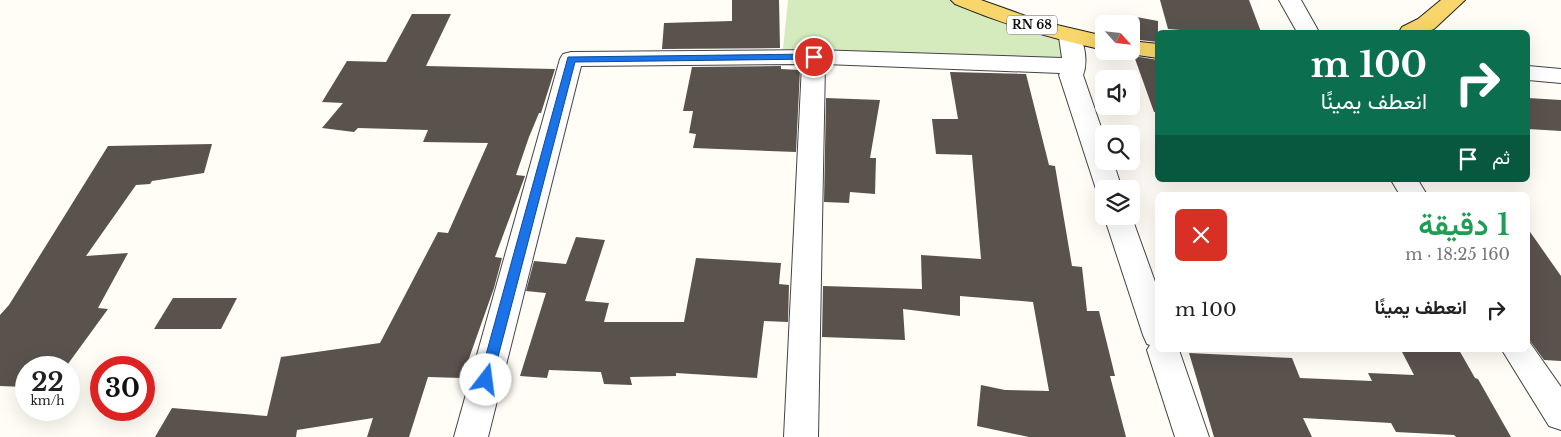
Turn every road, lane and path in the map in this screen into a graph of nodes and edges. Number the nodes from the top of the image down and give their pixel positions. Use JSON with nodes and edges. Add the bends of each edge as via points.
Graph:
{"nodes":[{"id":1,"x":962,"y":0,"type":"edge"},
{"id":2,"x":1290,"y":0,"type":"edge"},
{"id":3,"x":1454,"y":0,"type":"edge"},
{"id":4,"x":1307,"y":30,"type":"edge"},
{"id":5,"x":1414,"y":30,"type":"edge"},
{"id":6,"x":1070,"y":37,"type":"junction"},
{"id":7,"x":1095,"y":41,"type":"edge"},
{"id":8,"x":1140,"y":49,"type":"edge"},
{"id":9,"x":1155,"y":51,"type":"edge"},
{"id":10,"x":814,"y":57,"type":"junction"},
{"id":11,"x":1075,"y":66,"type":"junction"},
{"id":12,"x":1530,"y":74,"type":"edge"},
{"id":13,"x":1561,"y":76,"type":"edge"},
{"id":14,"x":1106,"y":180,"type":"edge"},
{"id":15,"x":1121,"y":225,"type":"edge"},
{"id":16,"x":1155,"y":325,"type":"edge"},
{"id":17,"x":1164,"y":352,"type":"edge"},
{"id":18,"x":1519,"y":352,"type":"edge"},
{"id":19,"x":1561,"y":415,"type":"edge"},
{"id":20,"x":471,"y":437,"type":"edge"},
{"id":21,"x":801,"y":437,"type":"edge"},
{"id":22,"x":1192,"y":437,"type":"edge"}],
"edges":[{"from":1,"to":6,"type":"main road","number":"RN 68","via":[[1003,17]]},
{"from":2,"to":4,"type":"street"},
{"from":3,"to":5,"type":"main road"},
{"from":6,"to":7,"type":"main road","number":"RN 68"},
{"from":6,"to":11,"type":"street"},
{"from":8,"to":9,"type":"main road"},
{"from":10,"to":11,"type":"street"},
{"from":10,"to":20,"type":"street","via":[[571,59]]},
{"from":10,"to":21,"type":"street"},
{"from":11,"to":14,"type":"street","via":[[1071,75]]},
{"from":12,"to":13,"type":"street"},
{"from":15,"to":16,"type":"street"},
{"from":17,"to":22,"type":"street"},
{"from":18,"to":19,"type":"street"}]}
